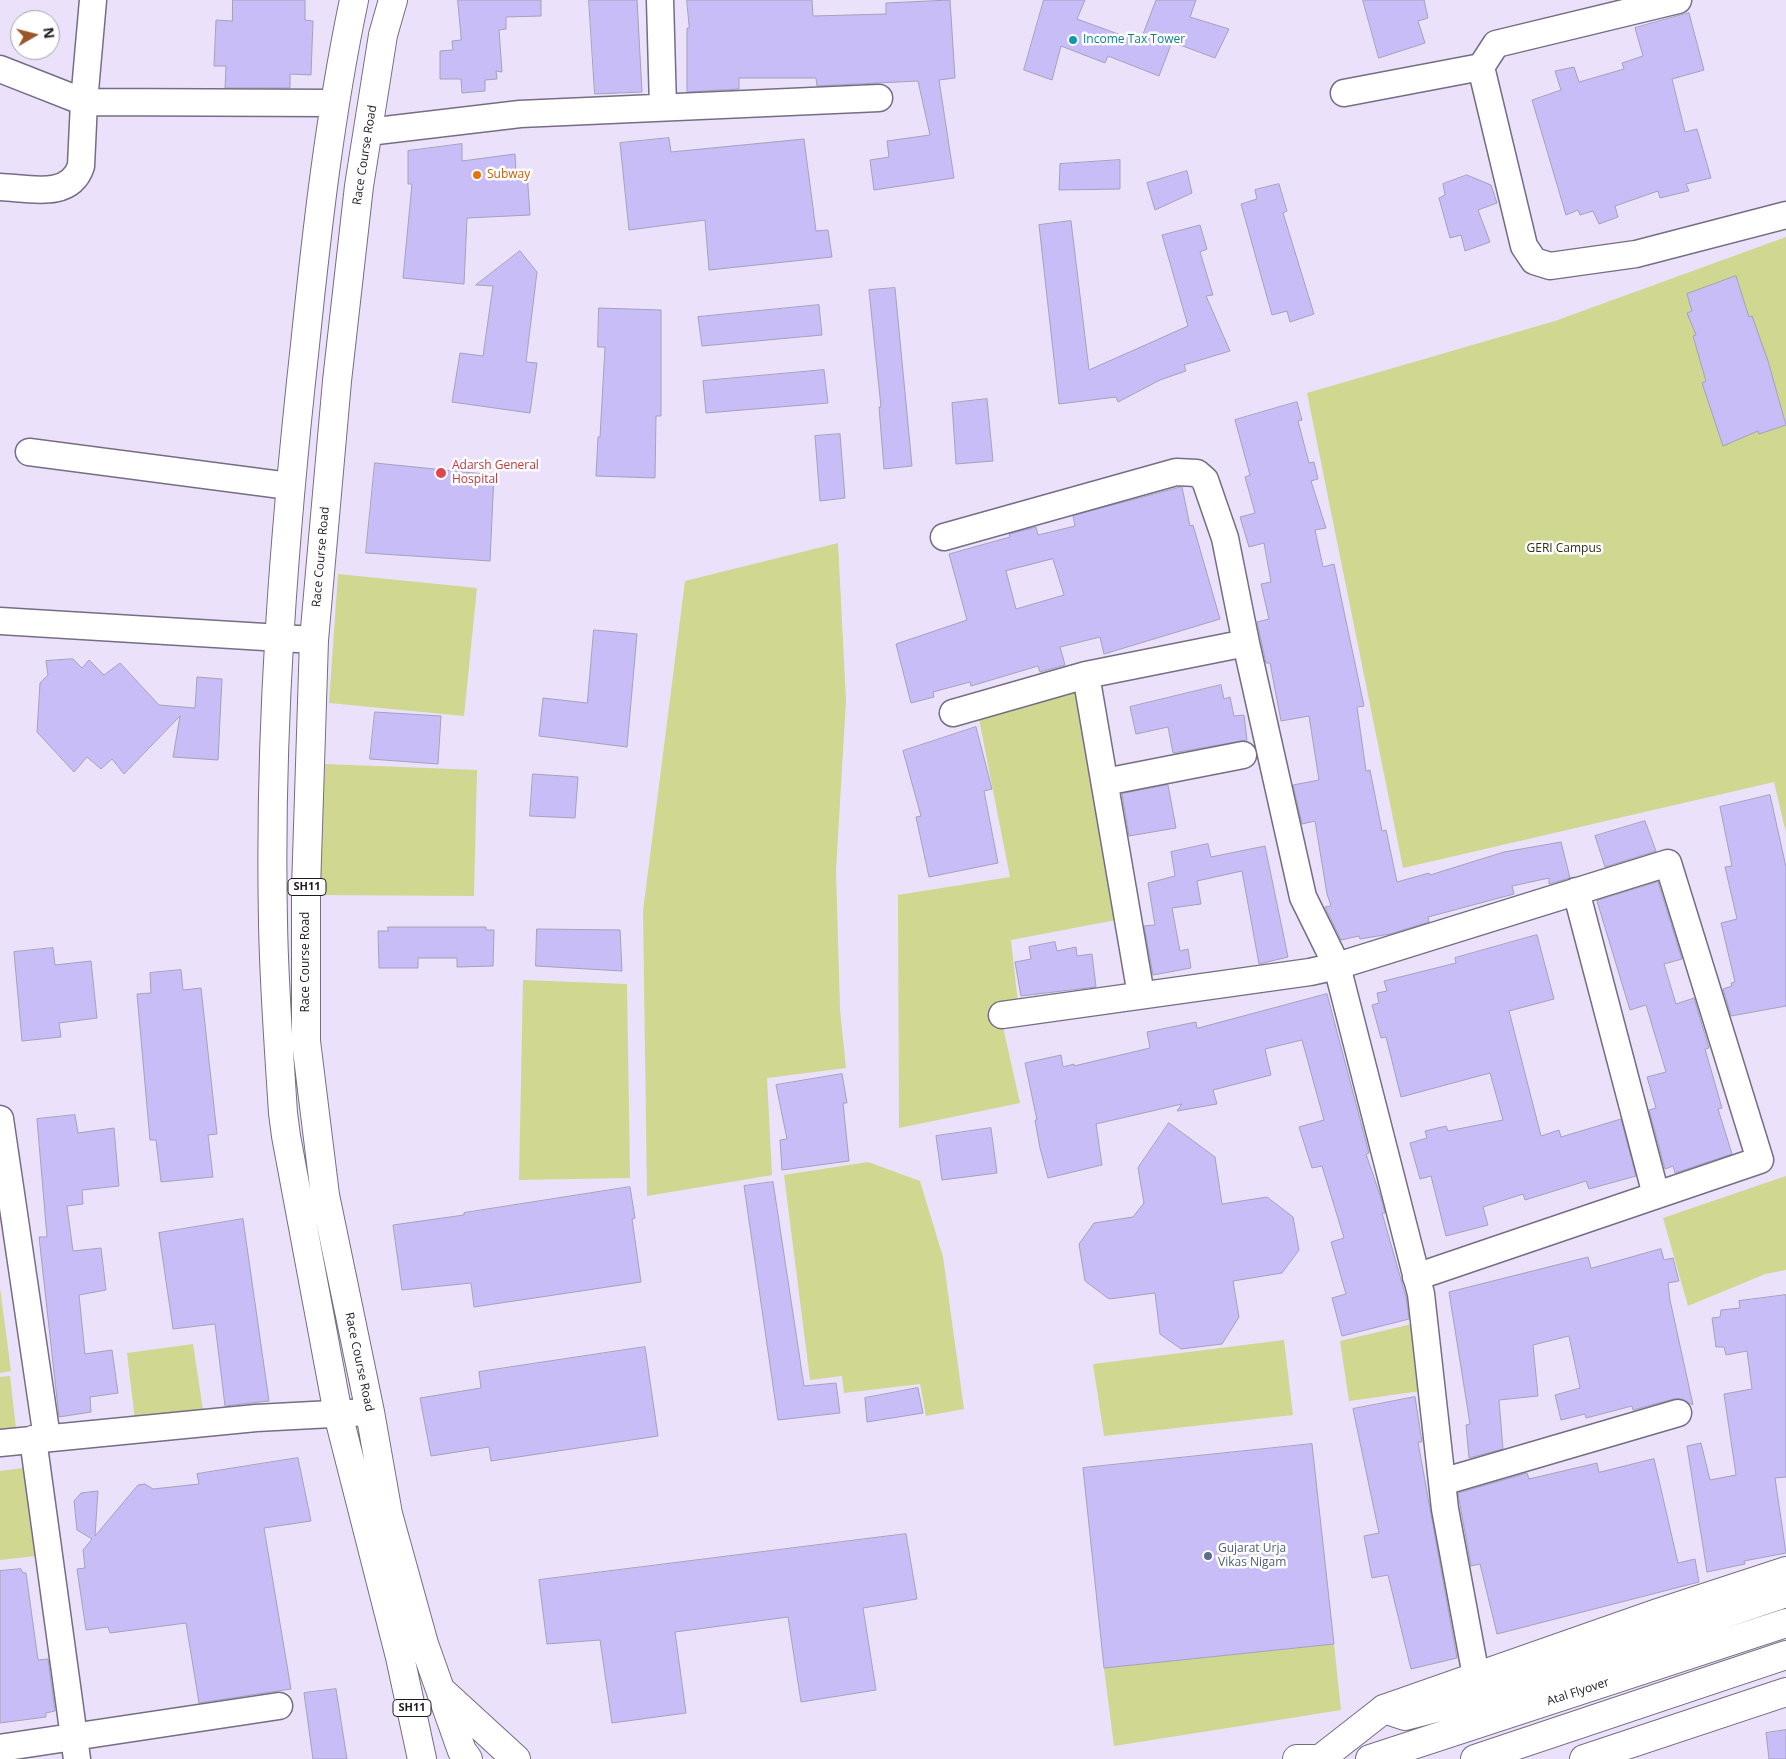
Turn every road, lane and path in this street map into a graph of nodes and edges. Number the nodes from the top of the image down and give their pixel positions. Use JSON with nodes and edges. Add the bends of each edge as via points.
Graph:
{"nodes":[{"id":1,"x":93,"y":0,"type":"edge"},
{"id":2,"x":354,"y":0,"type":"edge"},
{"id":3,"x":394,"y":0,"type":"edge"},
{"id":4,"x":660,"y":0,"type":"edge"},
{"id":5,"x":1678,"y":0,"type":"edge"},
{"id":6,"x":1481,"y":67,"type":"junction"},
{"id":7,"x":0,"y":69,"type":"edge"},
{"id":8,"x":1344,"y":93,"type":"dead end"},
{"id":9,"x":879,"y":98,"type":"dead end"},
{"id":10,"x":84,"y":102,"type":"junction"},
{"id":11,"x":334,"y":103,"type":"junction"},
{"id":12,"x":663,"y":107,"type":"junction"},
{"id":13,"x":368,"y":132,"type":"junction"},
{"id":14,"x":0,"y":186,"type":"edge"},
{"id":15,"x":1786,"y":215,"type":"edge"},
{"id":16,"x":29,"y":452,"type":"dead end"},
{"id":17,"x":290,"y":486,"type":"junction"},
{"id":18,"x":944,"y":537,"type":"dead end"},
{"id":19,"x":0,"y":621,"type":"edge"},
{"id":20,"x":279,"y":638,"type":"junction"},
{"id":21,"x":314,"y":640,"type":"junction"},
{"id":22,"x":1246,"y":643,"type":"junction"},
{"id":23,"x":1086,"y":675,"type":"junction"},
{"id":24,"x":953,"y":712,"type":"dead end"},
{"id":25,"x":1242,"y":755,"type":"dead end"},
{"id":26,"x":1105,"y":782,"type":"junction"},
{"id":27,"x":1576,"y":891,"type":"junction"},
{"id":28,"x":1337,"y":966,"type":"junction"},
{"id":29,"x":1141,"y":995,"type":"junction"},
{"id":30,"x":1002,"y":1015,"type":"dead end"},
{"id":31,"x":0,"y":1119,"type":"edge"},
{"id":32,"x":1656,"y":1195,"type":"junction"},
{"id":33,"x":1416,"y":1277,"type":"junction"},
{"id":34,"x":370,"y":1412,"type":"junction"},
{"id":35,"x":1678,"y":1413,"type":"dead end"},
{"id":36,"x":338,"y":1414,"type":"junction"},
{"id":37,"x":40,"y":1439,"type":"junction"},
{"id":38,"x":0,"y":1443,"type":"edge"},
{"id":39,"x":1442,"y":1482,"type":"junction"},
{"id":40,"x":1786,"y":1572,"type":"edge"},
{"id":41,"x":1786,"y":1593,"type":"edge"},
{"id":42,"x":1786,"y":1623,"type":"edge"},
{"id":43,"x":1786,"y":1655,"type":"edge"},
{"id":44,"x":1786,"y":1674,"type":"edge"},
{"id":45,"x":1476,"y":1676,"type":"junction"},
{"id":46,"x":441,"y":1691,"type":"junction"},
{"id":47,"x":1786,"y":1692,"type":"edge"},
{"id":48,"x":278,"y":1706,"type":"dead end"},
{"id":49,"x":1384,"y":1709,"type":"junction"},
{"id":50,"x":0,"y":1748,"type":"edge"},
{"id":51,"x":75,"y":1748,"type":"edge"},
{"id":52,"x":422,"y":1759,"type":"edge"},
{"id":53,"x":468,"y":1759,"type":"edge"},
{"id":54,"x":516,"y":1759,"type":"edge"},
{"id":55,"x":1297,"y":1759,"type":"edge"},
{"id":56,"x":1320,"y":1759,"type":"edge"},
{"id":57,"x":1370,"y":1759,"type":"edge"},
{"id":58,"x":1475,"y":1759,"type":"edge"},
{"id":59,"x":1530,"y":1759,"type":"edge"},
{"id":60,"x":1584,"y":1759,"type":"edge"}],
"edges":[{"from":1,"to":10,"type":"street"},
{"from":2,"to":11,"type":"main road","number":"SH11"},
{"from":3,"to":13,"type":"main road","name":"Race Course Road","number":"SH11","via":[[383,35]]},
{"from":4,"to":12,"type":"street"},
{"from":5,"to":6,"type":"street","via":[[1496,44]]},
{"from":6,"to":8,"type":"street"},
{"from":6,"to":15,"type":"street","via":[[1524,246],[1534,261],[1550,266],[1636,254]]},
{"from":7,"to":10,"type":"street"},
{"from":9,"to":12,"type":"street"},
{"from":10,"to":11,"type":"street"},
{"from":10,"to":14,"type":"street","via":[[81,166],[72,182],[51,190]]},
{"from":11,"to":17,"type":"main road","number":"SH11"},
{"from":12,"to":13,"type":"street","via":[[520,114]]},
{"from":13,"to":21,"type":"main road","name":"Race Course Road","number":"SH11","via":[[336,381]]},
{"from":16,"to":17,"type":"street"},
{"from":17,"to":20,"type":"main road","number":"SH11"},
{"from":18,"to":22,"type":"street","via":[[1176,472],[1197,473],[1205,480],[1224,538]]},
{"from":19,"to":20,"type":"street"},
{"from":20,"to":21,"type":"street"},
{"from":20,"to":36,"type":"main road","number":"SH11","via":[[273,781],[273,923],[283,1113]]},
{"from":21,"to":34,"type":"main road","name":"Race Course Road","number":"SH11","via":[[306,888],[306,1042],[325,1195]]},
{"from":22,"to":23,"type":"street"},
{"from":22,"to":28,"type":"street","via":[[1303,897]]},
{"from":23,"to":24,"type":"street"},
{"from":23,"to":26,"type":"street"},
{"from":25,"to":26,"type":"street"},
{"from":26,"to":29,"type":"street"},
{"from":27,"to":28,"type":"street"},
{"from":27,"to":32,"type":"street"},
{"from":27,"to":32,"type":"street","via":[[1668,863],[1760,1160]]},
{"from":28,"to":29,"type":"street"},
{"from":28,"to":33,"type":"street"},
{"from":29,"to":30,"type":"street"},
{"from":31,"to":37,"type":"street"},
{"from":32,"to":33,"type":"street"},
{"from":33,"to":39,"type":"street","via":[[1421,1294]]},
{"from":34,"to":36,"type":"street"},
{"from":34,"to":46,"type":"main road","name":"Race Course Road","number":"SH11","via":[[388,1514],[424,1644]]},
{"from":35,"to":39,"type":"street"},
{"from":36,"to":37,"type":"street","via":[[256,1418]]},
{"from":36,"to":52,"type":"main road","number":"SH11","via":[[400,1657]]},
{"from":37,"to":38,"type":"street"},
{"from":37,"to":51,"type":"street"},
{"from":39,"to":45,"type":"street"},
{"from":40,"to":45,"type":"main road"},
{"from":41,"to":49,"type":"main road","via":[[1471,1699],[1405,1716]]},
{"from":42,"to":57,"type":"main road","name":"Atal Flyover"},
{"from":43,"to":58,"type":"main road"},
{"from":44,"to":59,"type":"main road"},
{"from":45,"to":49,"type":"main road"},
{"from":46,"to":53,"type":"main road","name":"Race Course Road","number":"SH11","via":[[462,1751]]},
{"from":46,"to":54,"type":"main road"},
{"from":47,"to":60,"type":"main road"},
{"from":48,"to":51,"type":"street"},
{"from":49,"to":56,"type":"main road"},
{"from":50,"to":51,"type":"street"},
{"from":55,"to":56,"type":"main road"}]}
